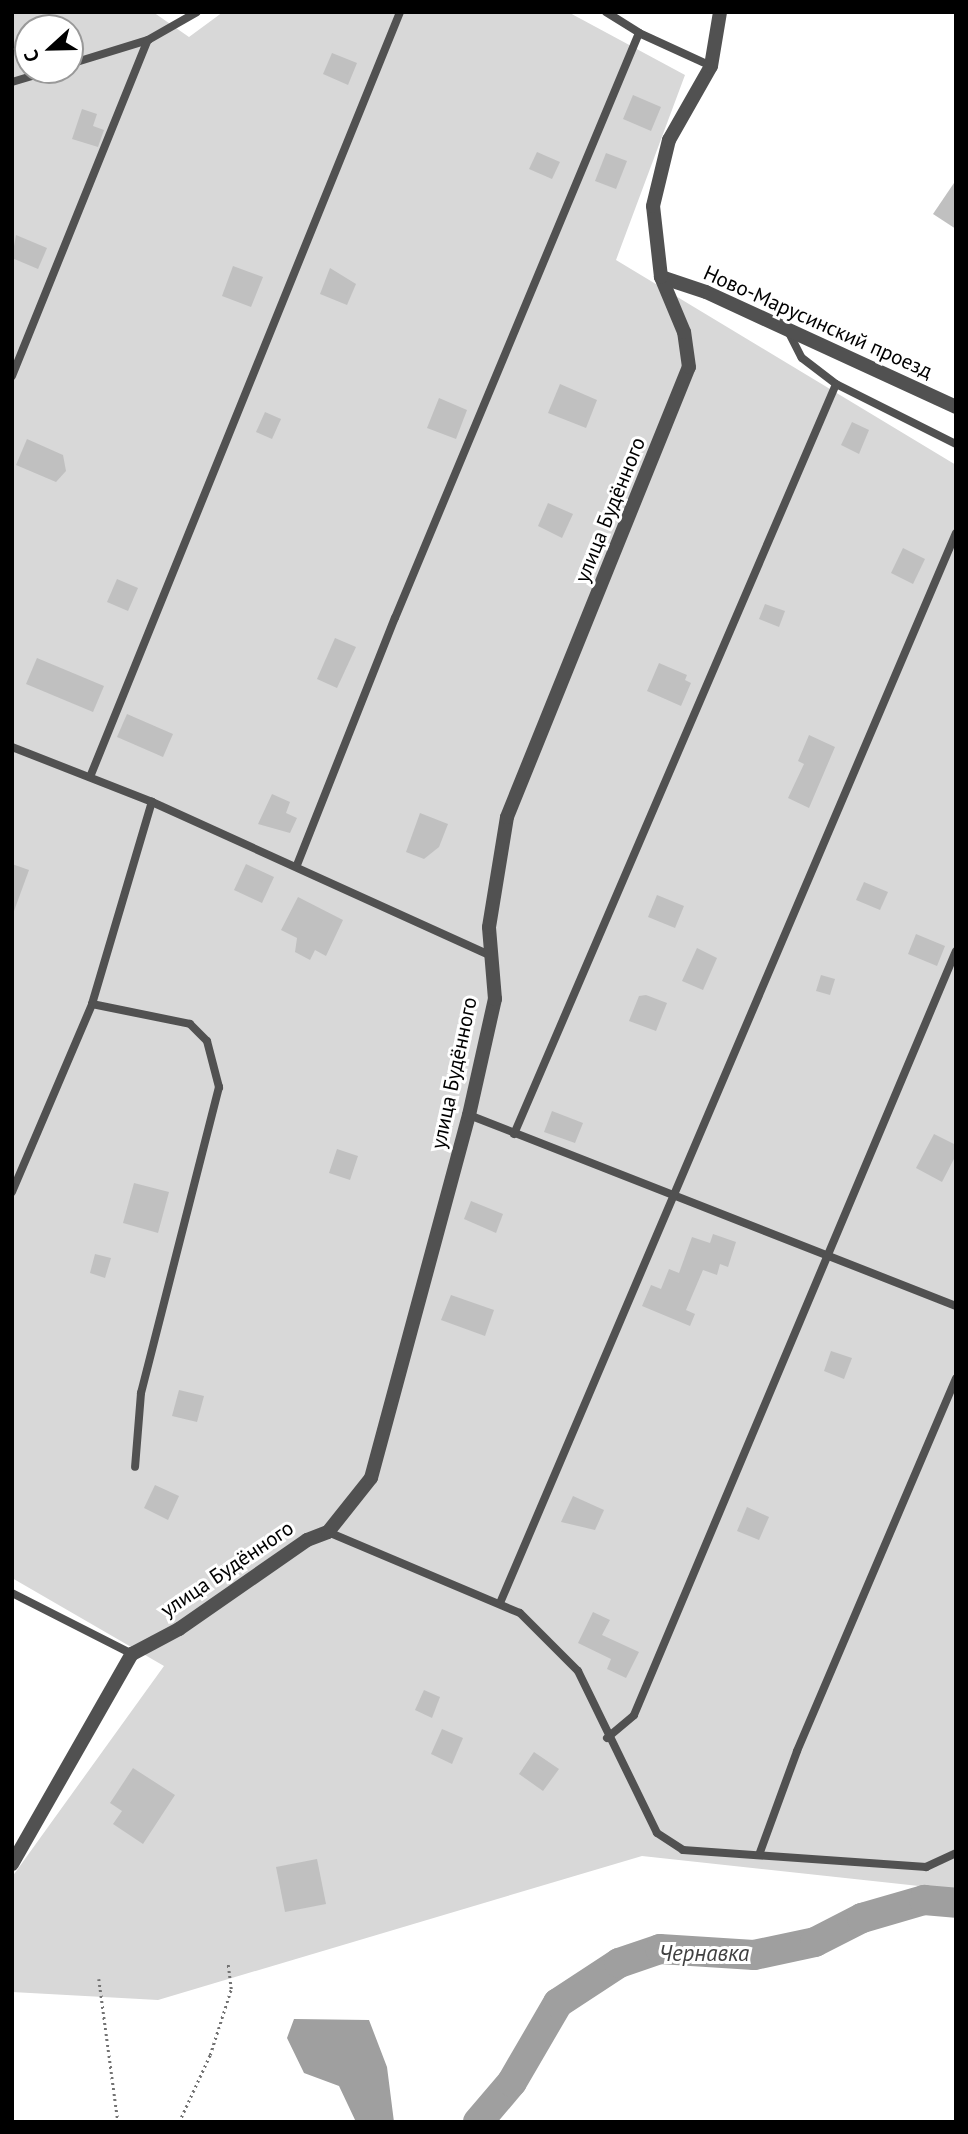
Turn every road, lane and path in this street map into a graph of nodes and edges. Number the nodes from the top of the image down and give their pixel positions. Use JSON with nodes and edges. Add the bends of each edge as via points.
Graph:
{"nodes":[{"id":1,"x":197,"y":12,"type":"edge"},
{"id":2,"x":400,"y":12,"type":"edge"},
{"id":3,"x":606,"y":12,"type":"edge"},
{"id":4,"x":720,"y":12,"type":"edge"},
{"id":5,"x":639,"y":33,"type":"junction"},
{"id":6,"x":148,"y":40,"type":"junction"},
{"id":7,"x":84,"y":60,"type":"edge"},
{"id":8,"x":711,"y":65,"type":"junction"},
{"id":9,"x":662,"y":277,"type":"junction"},
{"id":10,"x":788,"y":331,"type":"junction"},
{"id":11,"x":12,"y":376,"type":"edge"},
{"id":12,"x":836,"y":384,"type":"junction"},
{"id":13,"x":956,"y":407,"type":"edge"},
{"id":14,"x":956,"y":444,"type":"edge"},
{"id":15,"x":956,"y":533,"type":"edge"},
{"id":16,"x":12,"y":747,"type":"edge"},
{"id":17,"x":90,"y":777,"type":"junction"},
{"id":18,"x":152,"y":802,"type":"junction"},
{"id":19,"x":297,"y":865,"type":"junction"},
{"id":20,"x":956,"y":951,"type":"edge"},
{"id":21,"x":490,"y":955,"type":"junction"},
{"id":22,"x":92,"y":1004,"type":"junction"},
{"id":23,"x":470,"y":1115,"type":"junction"},
{"id":24,"x":514,"y":1134,"type":"junction"},
{"id":25,"x":12,"y":1192,"type":"edge"},
{"id":26,"x":677,"y":1195,"type":"junction"},
{"id":27,"x":828,"y":1255,"type":"junction"},
{"id":28,"x":956,"y":1306,"type":"edge"},
{"id":29,"x":956,"y":1379,"type":"edge"},
{"id":30,"x":135,"y":1467,"type":"dead end"},
{"id":31,"x":328,"y":1532,"type":"junction"},
{"id":32,"x":12,"y":1593,"type":"edge"},
{"id":33,"x":500,"y":1603,"type":"junction"},
{"id":34,"x":132,"y":1654,"type":"junction"},
{"id":35,"x":607,"y":1738,"type":"junction"},
{"id":36,"x":956,"y":1843,"type":"edge"},
{"id":37,"x":953,"y":1854,"type":"edge"},
{"id":38,"x":759,"y":1855,"type":"junction"},
{"id":39,"x":12,"y":1864,"type":"edge"},
{"id":40,"x":228,"y":1964,"type":"dead end"},
{"id":41,"x":99,"y":1979,"type":"dead end"},
{"id":42,"x":118,"y":2122,"type":"edge"},
{"id":43,"x":179,"y":2122,"type":"edge"}],
"edges":[{"from":1,"to":6,"type":"lane"},
{"from":2,"to":17,"type":"lane"},
{"from":3,"to":5,"type":"lane"},
{"from":4,"to":8,"type":"street","name":"улица Будённого"},
{"from":5,"to":8,"type":"lane"},
{"from":5,"to":19,"type":"lane"},
{"from":6,"to":7,"type":"lane"},
{"from":6,"to":11,"type":"lane"},
{"from":8,"to":9,"type":"street","name":"улица Будённого","via":[[669,140],[653,206]]},
{"from":9,"to":10,"type":"street","name":"Ново-Марусинский проезд"},
{"from":9,"to":21,"type":"street","name":"улица Будённого","via":[[684,332],[690,367],[507,817],[489,927]]},
{"from":10,"to":12,"type":"lane","via":[[802,358]]},
{"from":10,"to":13,"type":"street","name":"Ново-Марусинский проезд"},
{"from":12,"to":14,"type":"lane"},
{"from":12,"to":24,"type":"lane","via":[[620,896]]},
{"from":15,"to":26,"type":"lane"},
{"from":16,"to":17,"type":"lane"},
{"from":17,"to":18,"type":"lane"},
{"from":18,"to":19,"type":"lane"},
{"from":18,"to":22,"type":"lane"},
{"from":19,"to":21,"type":"lane","via":[[413,923]]},
{"from":20,"to":27,"type":"lane"},
{"from":21,"to":23,"type":"street","name":"улица Будённого","via":[[495,999]]},
{"from":22,"to":25,"type":"lane"},
{"from":22,"to":30,"type":"lane","via":[[190,1024],[206,1041],[219,1087],[141,1393]]},
{"from":23,"to":24,"type":"lane"},
{"from":23,"to":31,"type":"street","name":"улица Будённого","via":[[371,1478]]},
{"from":24,"to":26,"type":"lane"},
{"from":26,"to":27,"type":"lane"},
{"from":26,"to":33,"type":"lane"},
{"from":27,"to":28,"type":"lane"},
{"from":27,"to":35,"type":"lane","via":[[634,1715]]},
{"from":29,"to":38,"type":"lane","via":[[797,1751]]},
{"from":31,"to":33,"type":"lane"},
{"from":31,"to":34,"type":"street","name":"улица Будённого","via":[[307,1540],[179,1629]]},
{"from":32,"to":34,"type":"lane"},
{"from":33,"to":35,"type":"lane","via":[[520,1614],[578,1671],[600,1711]]},
{"from":34,"to":39,"type":"street"},
{"from":35,"to":38,"type":"lane","via":[[657,1833],[683,1850]]},
{"from":36,"to":37,"type":"lane"},
{"from":37,"to":38,"type":"lane","via":[[926,1867]]},
{"from":40,"to":43,"type":"path","via":[[231,1989],[210,2055]]},
{"from":41,"to":42,"type":"path"}]}
